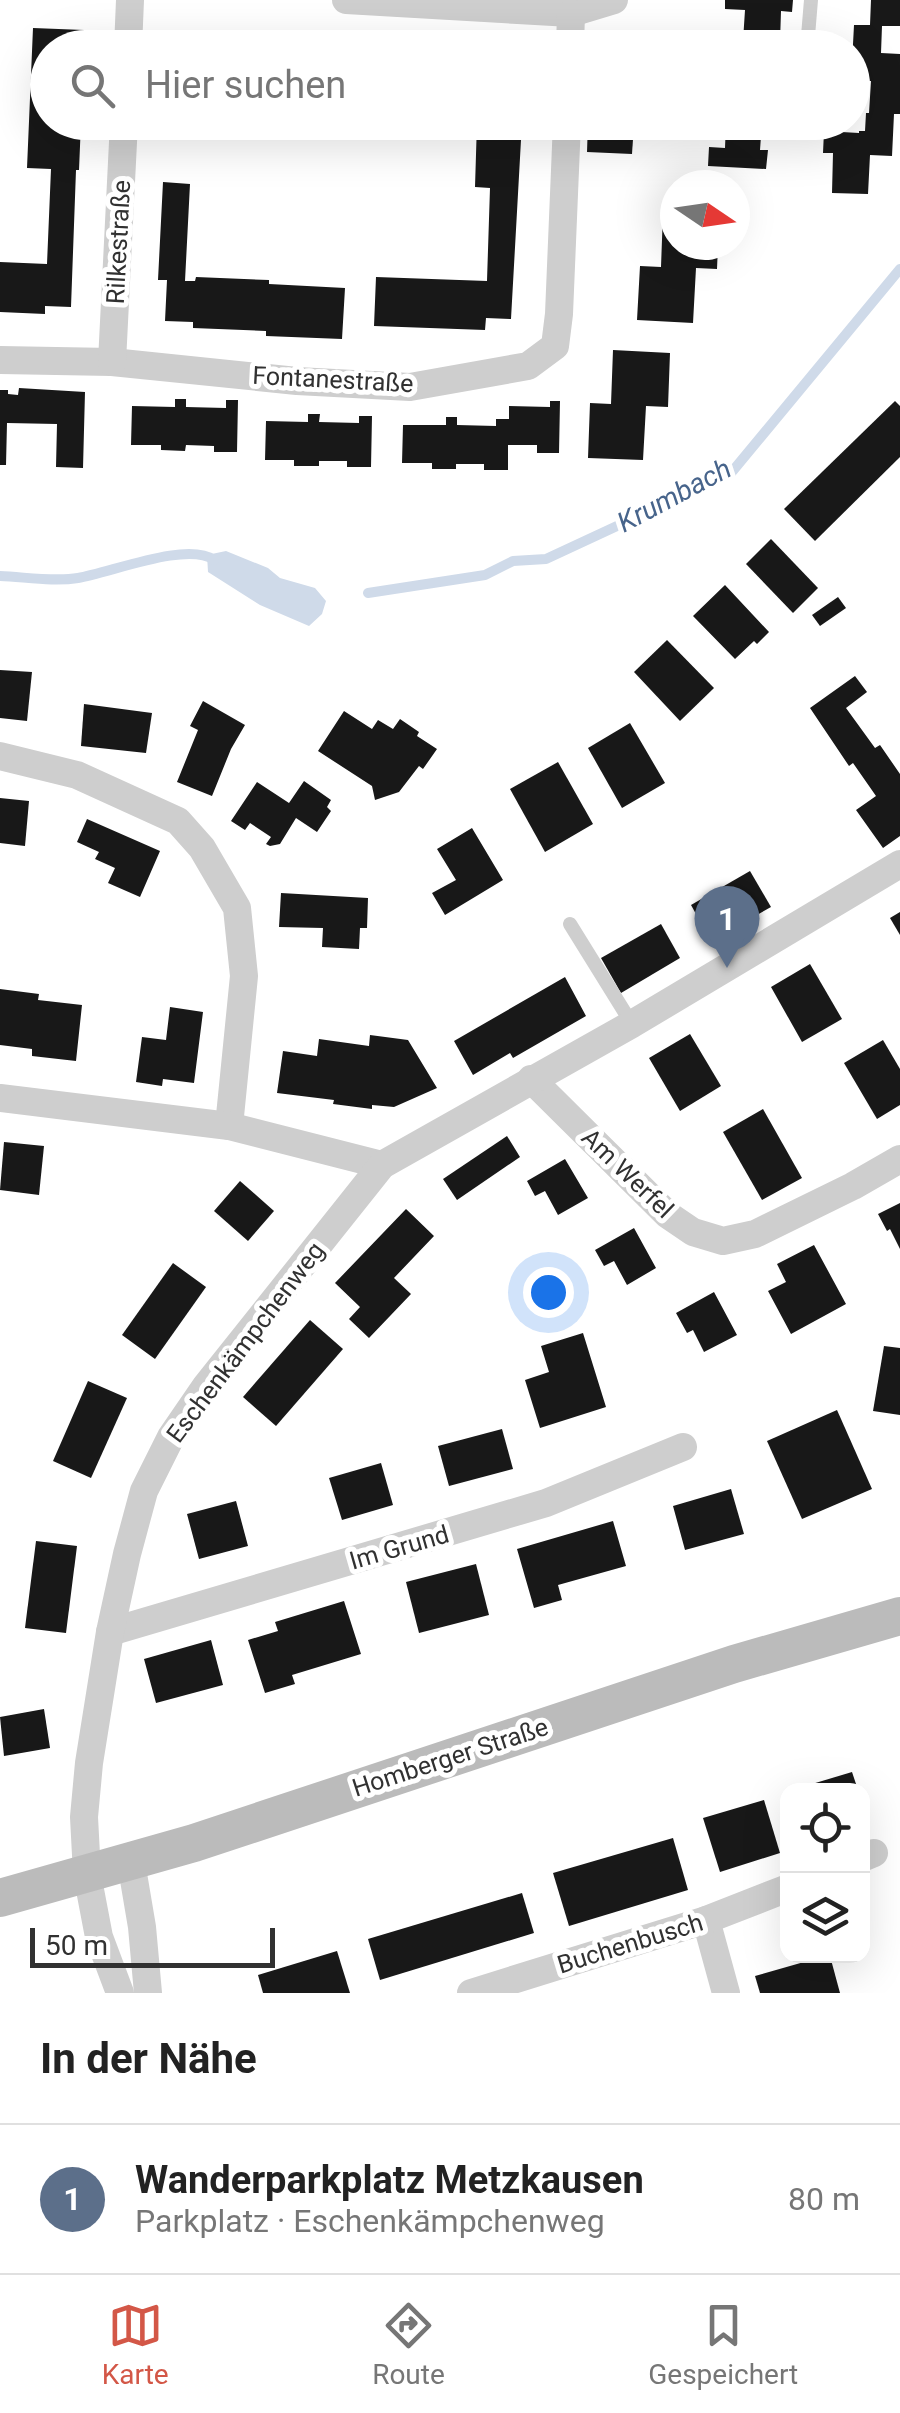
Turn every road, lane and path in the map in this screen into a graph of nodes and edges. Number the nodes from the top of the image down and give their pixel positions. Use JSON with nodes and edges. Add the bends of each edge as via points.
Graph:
{"nodes":[{"id":1,"x":130,"y":0,"type":"edge"},
{"id":2,"x":346,"y":0,"type":"edge"},
{"id":3,"x":614,"y":0,"type":"edge"},
{"id":4,"x":811,"y":0,"type":"edge"},
{"id":5,"x":571,"y":14,"type":"junction"},
{"id":6,"x":129,"y":30,"type":"edge"},
{"id":7,"x":571,"y":30,"type":"edge"},
{"id":8,"x":808,"y":30,"type":"edge"},
{"id":9,"x":123,"y":140,"type":"edge"},
{"id":10,"x":566,"y":140,"type":"edge"},
{"id":11,"x":0,"y":360,"type":"edge"},
{"id":12,"x":112,"y":362,"type":"junction"},
{"id":13,"x":0,"y":756,"type":"edge"},
{"id":14,"x":900,"y":864,"type":"edge"},
{"id":15,"x":570,"y":924,"type":"dead end"},
{"id":16,"x":632,"y":1024,"type":"junction"},
{"id":17,"x":531,"y":1079,"type":"junction"},
{"id":18,"x":0,"y":1098,"type":"edge"},
{"id":19,"x":230,"y":1126,"type":"junction"},
{"id":20,"x":900,"y":1159,"type":"edge"},
{"id":21,"x":382,"y":1165,"type":"junction"},
{"id":22,"x":684,"y":1447,"type":"dead end"},
{"id":23,"x":900,"y":1616,"type":"edge"},
{"id":24,"x":110,"y":1632,"type":"junction"},
{"id":25,"x":131,"y":1862,"type":"junction"},
{"id":26,"x":87,"y":1874,"type":"junction"},
{"id":27,"x":780,"y":1891,"type":"edge"},
{"id":28,"x":0,"y":1898,"type":"edge"},
{"id":29,"x":706,"y":1920,"type":"junction"},
{"id":30,"x":120,"y":1993,"type":"edge"},
{"id":31,"x":148,"y":1993,"type":"edge"},
{"id":32,"x":471,"y":1993,"type":"edge"},
{"id":33,"x":726,"y":1993,"type":"edge"}],
"edges":[{"from":1,"to":6,"type":"street"},
{"from":2,"to":5,"type":"street"},
{"from":3,"to":5,"type":"street"},
{"from":4,"to":8,"type":"lane"},
{"from":5,"to":7,"type":"street"},
{"from":9,"to":12,"type":"street","name":"Rilkestraße"},
{"from":10,"to":12,"type":"street","name":"Fontanestraße","via":[[555,346],[528,366],[410,387]]},
{"from":11,"to":12,"type":"street","name":"Fontanestraße"},
{"from":13,"to":19,"type":"street","via":[[77,775],[128,798],[178,821],[202,848],[237,908],[244,976]]},
{"from":14,"to":16,"type":"street","name":"Eschenkämpchenweg"},
{"from":15,"to":16,"type":"lane"},
{"from":16,"to":17,"type":"street","name":"Eschenkämpchenweg"},
{"from":17,"to":20,"type":"street","name":"Am Werfel","via":[[668,1215],[723,1241],[755,1234]]},
{"from":17,"to":21,"type":"street","name":"Eschenkämpchenweg"},
{"from":18,"to":19,"type":"street"},
{"from":19,"to":21,"type":"street"},
{"from":21,"to":24,"type":"street","name":"Eschenkämpchenweg","via":[[171,1437],[144,1491]]},
{"from":22,"to":24,"type":"street","name":"Im Grund","via":[[546,1503]]},
{"from":23,"to":25,"type":"main road","name":"Homberger Straße"},
{"from":24,"to":26,"type":"street","name":"Eschenkämpchenweg","via":[[88,1763]]},
{"from":25,"to":26,"type":"main road","name":"Homberger Straße"},
{"from":25,"to":31,"type":"street"},
{"from":26,"to":28,"type":"main road","name":"Homberger Straße"},
{"from":26,"to":30,"type":"street","name":"Eschenkämpchenweg","via":[[99,1936]]},
{"from":27,"to":29,"type":"street","name":"Buchenbusch"},
{"from":29,"to":32,"type":"street","name":"Buchenbusch"},
{"from":29,"to":33,"type":"street"}]}
